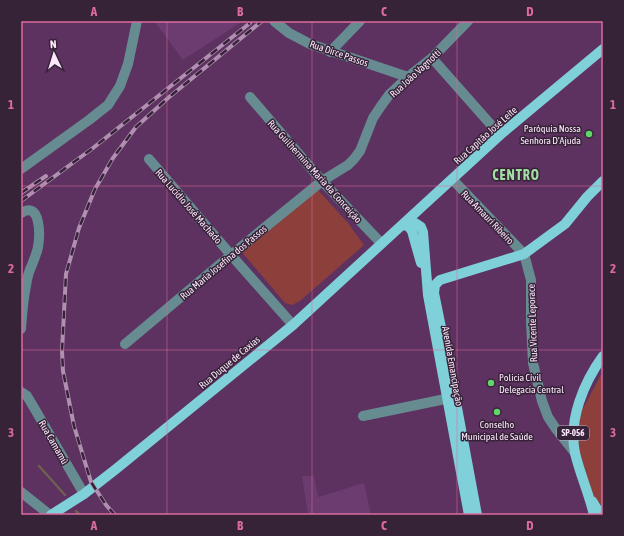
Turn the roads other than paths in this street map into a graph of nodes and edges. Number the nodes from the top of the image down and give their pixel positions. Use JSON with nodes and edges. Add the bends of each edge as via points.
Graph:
{"nodes":[{"id":1,"x":137,"y":21,"type":"edge"},
{"id":2,"x":274,"y":21,"type":"edge"},
{"id":3,"x":360,"y":21,"type":"edge"},
{"id":4,"x":468,"y":21,"type":"edge"},
{"id":5,"x":603,"y":49,"type":"edge"},
{"id":6,"x":330,"y":52,"type":"junction"},
{"id":7,"x":432,"y":58,"type":"junction"},
{"id":8,"x":408,"y":77,"type":"junction"},
{"id":9,"x":250,"y":98,"type":"dead end"},
{"id":10,"x":500,"y":135,"type":"junction"},
{"id":11,"x":149,"y":159,"type":"dead end"},
{"id":12,"x":21,"y":169,"type":"edge"},
{"id":13,"x":453,"y":180,"type":"junction"},
{"id":14,"x":603,"y":181,"type":"edge"},
{"id":15,"x":322,"y":182,"type":"junction"},
{"id":16,"x":420,"y":209,"type":"junction"},
{"id":17,"x":21,"y":213,"type":"edge"},
{"id":18,"x":415,"y":223,"type":"junction"},
{"id":19,"x":402,"y":224,"type":"junction"},
{"id":20,"x":381,"y":243,"type":"junction"},
{"id":21,"x":425,"y":246,"type":"junction"},
{"id":22,"x":231,"y":254,"type":"junction"},
{"id":23,"x":524,"y":254,"type":"junction"},
{"id":24,"x":440,"y":280,"type":"junction"},
{"id":25,"x":426,"y":281,"type":"junction"},
{"id":26,"x":293,"y":325,"type":"junction"},
{"id":27,"x":21,"y":329,"type":"edge"},
{"id":28,"x":125,"y":344,"type":"dead end"},
{"id":29,"x":603,"y":356,"type":"edge"},
{"id":30,"x":21,"y":392,"type":"edge"},
{"id":31,"x":451,"y":398,"type":"junction"},
{"id":32,"x":363,"y":416,"type":"dead end"},
{"id":33,"x":575,"y":453,"type":"junction"},
{"id":34,"x":21,"y":492,"type":"edge"},
{"id":35,"x":84,"y":494,"type":"junction"},
{"id":36,"x":589,"y":498,"type":"junction"},
{"id":37,"x":603,"y":514,"type":"edge"},
{"id":38,"x":50,"y":515,"type":"edge"},
{"id":39,"x":469,"y":515,"type":"edge"},
{"id":40,"x":477,"y":515,"type":"edge"},
{"id":41,"x":594,"y":515,"type":"edge"}],
"edges":[{"from":1,"to":12,"type":"street","via":[[128,64],[120,86],[108,105]]},
{"from":2,"to":6,"type":"street","name":"Rua Dirce Passos","via":[[310,44]]},
{"from":3,"to":6,"type":"street"},
{"from":4,"to":7,"type":"street","name":"Rua João Vagnotti"},
{"from":5,"to":10,"type":"main road","name":"Rua Capitão José Leite"},
{"from":6,"to":8,"type":"street","name":"Rua Dirce Passos"},
{"from":7,"to":8,"type":"street","name":"Rua João Vagnotti"},
{"from":7,"to":10,"type":"street"},
{"from":8,"to":15,"type":"street","name":"Rua João Vagnotti","via":[[381,106],[354,159]]},
{"from":9,"to":15,"type":"street","name":"Rua Guilhermina Maria da Conceição"},
{"from":10,"to":13,"type":"main road","name":"Rua Capitão José Leite"},
{"from":11,"to":22,"type":"street","name":"Rua Lucídio José Machado"},
{"from":13,"to":16,"type":"main road","name":"Rua Capitão José Leite"},
{"from":13,"to":23,"type":"street","name":"Rua Amauri Ribeiro"},
{"from":14,"to":23,"type":"main road","via":[[565,224]]},
{"from":15,"to":20,"type":"street","name":"Rua Guilhermina Maria da Conceição"},
{"from":15,"to":22,"type":"street","name":"Rua Maria Josefina dos Passos"},
{"from":16,"to":18,"type":"main road","name":"Rua Capitão José Leite"},
{"from":16,"to":19,"type":"main road","name":"Rua Duque de Caxias"},
{"from":17,"to":27,"type":"street","via":[[29,210],[38,220],[38,248],[25,288]]},
{"from":18,"to":19,"type":"main road"},
{"from":18,"to":21,"type":"main road","name":"Avenida Emancipação","via":[[423,232]]},
{"from":19,"to":20,"type":"main road","name":"Rua Duque de Caxias"},
{"from":19,"to":25,"type":"main road","via":[[412,231]]},
{"from":20,"to":26,"type":"main road","name":"Rua Duque de Caxias"},
{"from":21,"to":24,"type":"main road","via":[[432,275]]},
{"from":21,"to":25,"type":"main road","name":"Avenida Emancipação"},
{"from":22,"to":26,"type":"street","name":"Rua Lucídio José Machado"},
{"from":22,"to":28,"type":"street","name":"Rua Maria Josefina dos Passos"},
{"from":23,"to":24,"type":"main road"},
{"from":23,"to":33,"type":"street","name":"Rua Vicente Leporace","via":[[531,280],[533,363],[542,401],[556,428]]},
{"from":24,"to":31,"type":"main road","name":"Avenida Emancipação","via":[[435,285],[434,293]]},
{"from":25,"to":31,"type":"main road","name":"Avenida Emancipação"},
{"from":26,"to":35,"type":"main road","name":"Rua Duque de Caxias","via":[[159,436]]},
{"from":29,"to":33,"type":"main road","number":"SP-056","via":[[578,406],[573,435]]},
{"from":30,"to":35,"type":"street","name":"Rua Camamú","via":[[27,396]]},
{"from":31,"to":32,"type":"street"},
{"from":31,"to":39,"type":"main road","name":"Avenida Emancipação"},
{"from":31,"to":40,"type":"main road","name":"Avenida Emancipação"},
{"from":33,"to":36,"type":"main road","number":"SP-056"},
{"from":34,"to":38,"type":"street"},
{"from":35,"to":38,"type":"main road","name":"Rua Duque de Caxias"},
{"from":36,"to":37,"type":"main road"},
{"from":36,"to":41,"type":"main road","number":"SP-056"}]}
